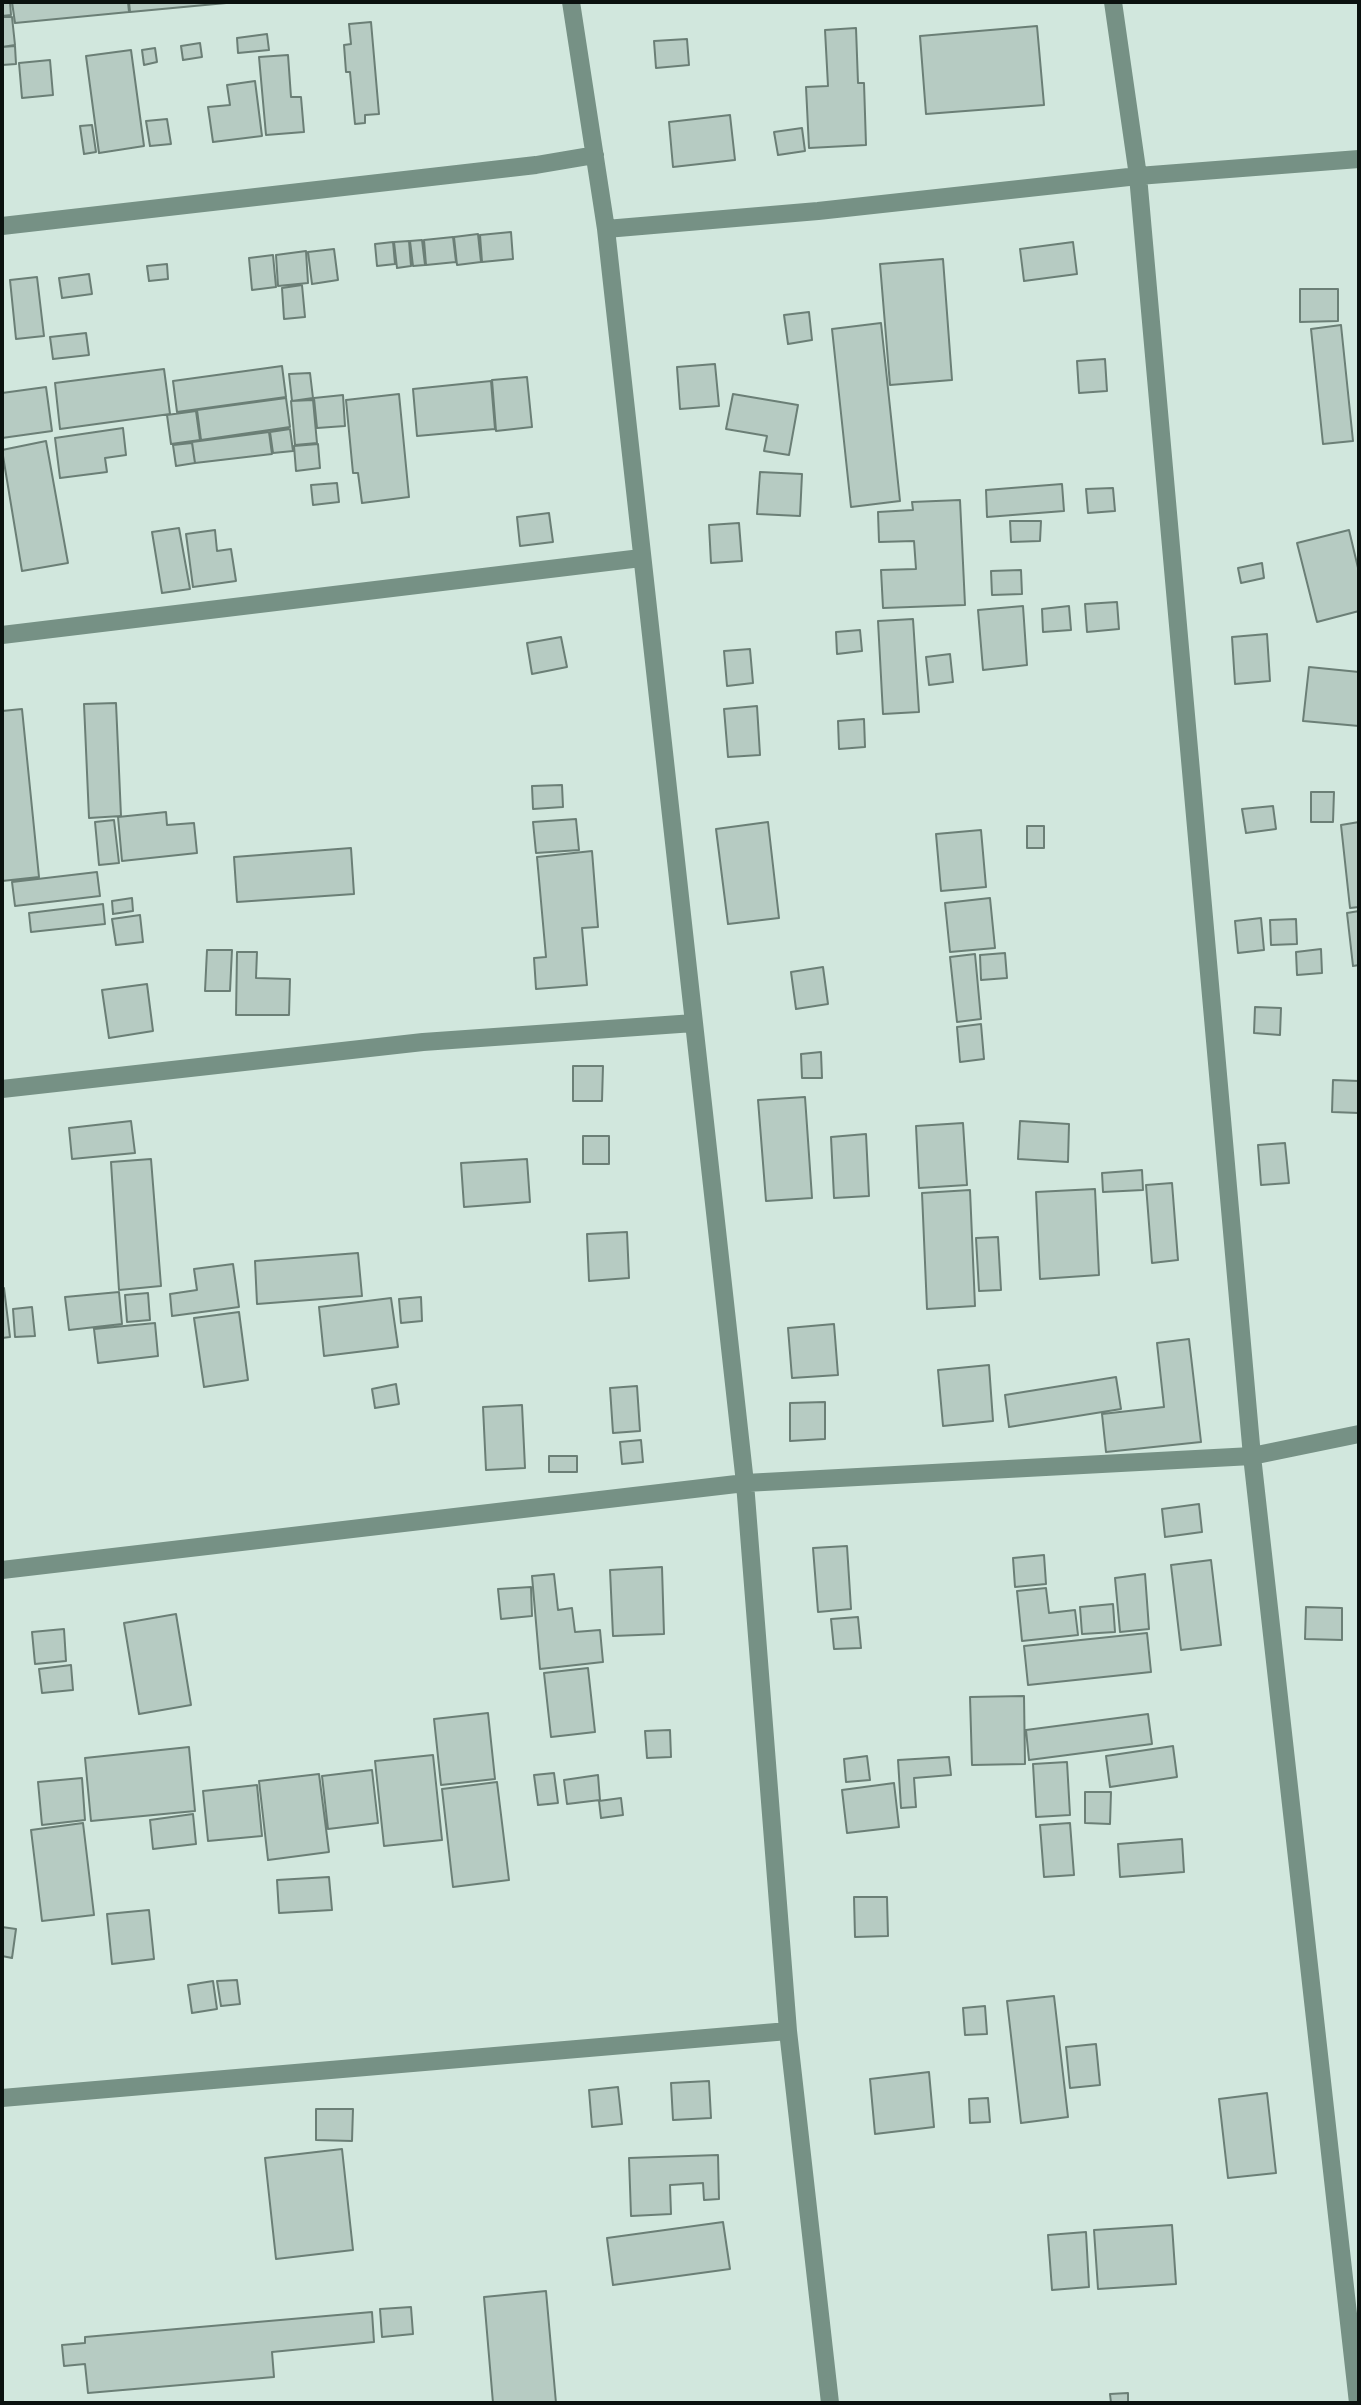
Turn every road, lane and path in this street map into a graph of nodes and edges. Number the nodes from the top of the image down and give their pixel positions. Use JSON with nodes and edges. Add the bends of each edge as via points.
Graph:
{"nodes":[{"id":1,"x":571,"y":2,"type":"edge"},
{"id":2,"x":1113,"y":2,"type":"edge"},
{"id":3,"x":595,"y":155,"type":"junction"},
{"id":4,"x":1359,"y":159,"type":"edge"},
{"id":5,"x":1138,"y":176,"type":"junction"},
{"id":6,"x":2,"y":226,"type":"edge"},
{"id":7,"x":606,"y":229,"type":"junction"},
{"id":8,"x":641,"y":558,"type":"junction"},
{"id":9,"x":2,"y":635,"type":"edge"},
{"id":10,"x":694,"y":1023,"type":"junction"},
{"id":11,"x":2,"y":1089,"type":"edge"},
{"id":12,"x":1359,"y":1434,"type":"edge"},
{"id":13,"x":1252,"y":1456,"type":"junction"},
{"id":14,"x":745,"y":1483,"type":"junction"},
{"id":15,"x":2,"y":1570,"type":"edge"},
{"id":16,"x":788,"y":2031,"type":"junction"},
{"id":17,"x":2,"y":2098,"type":"edge"},
{"id":18,"x":830,"y":2403,"type":"edge"},
{"id":19,"x":1358,"y":2403,"type":"edge"}],
"edges":[{"from":1,"to":3,"type":"street"},
{"from":2,"to":5,"type":"street"},
{"from":3,"to":6,"type":"street"},
{"from":3,"to":7,"type":"street"},
{"from":4,"to":5,"type":"street"},
{"from":5,"to":7,"type":"street"},
{"from":5,"to":13,"type":"street"},
{"from":7,"to":8,"type":"street"},
{"from":8,"to":9,"type":"street"},
{"from":8,"to":10,"type":"street"},
{"from":10,"to":11,"type":"street","via":[[423,1042]]},
{"from":10,"to":14,"type":"street"},
{"from":12,"to":13,"type":"street"},
{"from":13,"to":14,"type":"street"},
{"from":13,"to":19,"type":"street"},
{"from":14,"to":15,"type":"street"},
{"from":14,"to":16,"type":"street"},
{"from":16,"to":17,"type":"street"},
{"from":16,"to":18,"type":"street"}]}
